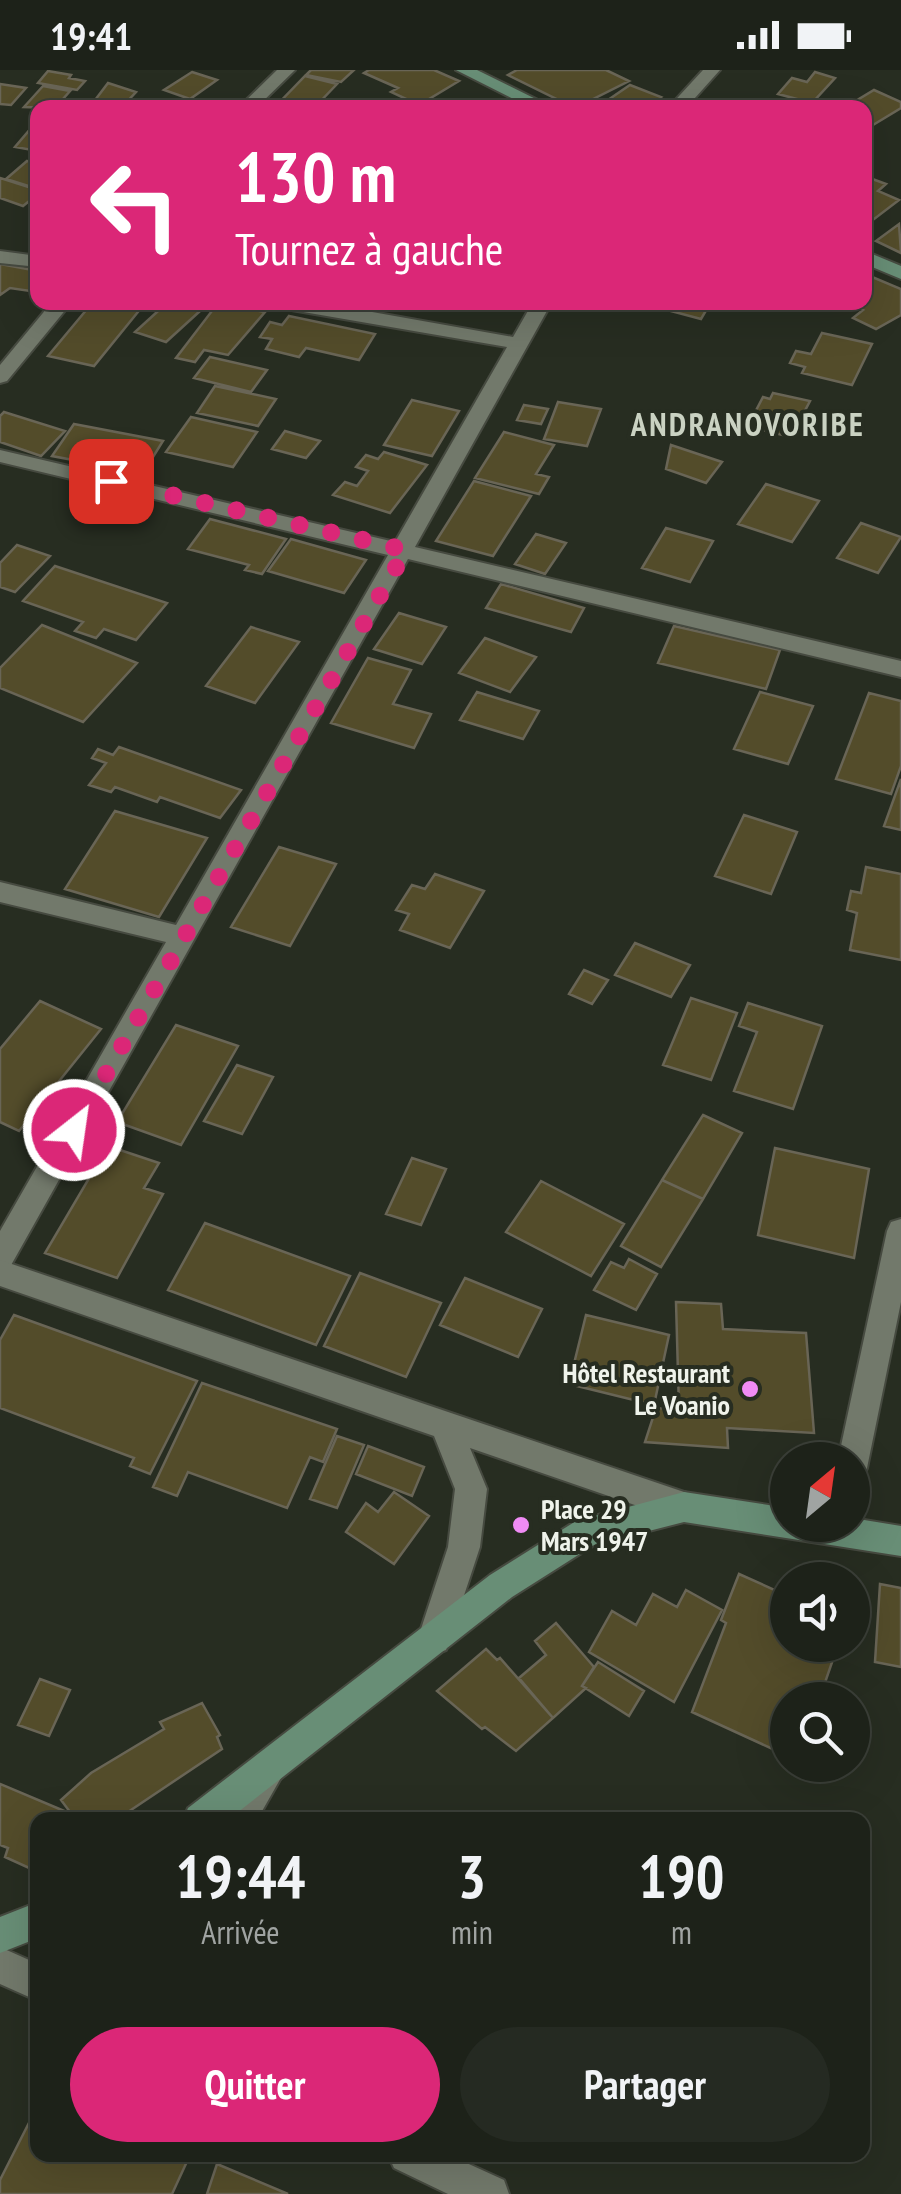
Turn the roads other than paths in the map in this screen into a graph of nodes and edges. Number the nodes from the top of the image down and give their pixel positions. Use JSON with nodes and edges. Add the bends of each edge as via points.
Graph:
{"nodes":[{"id":1,"x":287,"y":70,"type":"edge"},
{"id":2,"x":464,"y":70,"type":"edge"},
{"id":3,"x":712,"y":70,"type":"edge"},
{"id":4,"x":255,"y":100,"type":"edge"},
{"id":5,"x":529,"y":100,"type":"edge"},
{"id":6,"x":684,"y":100,"type":"edge"},
{"id":7,"x":0,"y":257,"type":"edge"},
{"id":8,"x":872,"y":260,"type":"edge"},
{"id":9,"x":30,"y":261,"type":"edge"},
{"id":10,"x":901,"y":272,"type":"edge"},
{"id":11,"x":56,"y":310,"type":"edge"},
{"id":12,"x":326,"y":310,"type":"edge"},
{"id":13,"x":539,"y":310,"type":"edge"},
{"id":14,"x":521,"y":344,"type":"junction"},
{"id":15,"x":0,"y":378,"type":"edge"},
{"id":16,"x":0,"y":456,"type":"edge"},
{"id":17,"x":406,"y":550,"type":"junction"},
{"id":18,"x":901,"y":669,"type":"edge"},
{"id":19,"x":0,"y":892,"type":"edge"},
{"id":20,"x":184,"y":937,"type":"junction"},
{"id":21,"x":901,"y":1231,"type":"edge"},
{"id":22,"x":0,"y":1258,"type":"edge"},
{"id":23,"x":0,"y":1273,"type":"edge"},
{"id":24,"x":445,"y":1425,"type":"junction"},
{"id":25,"x":857,"y":1442,"type":"edge"},
{"id":26,"x":684,"y":1507,"type":"junction"},
{"id":27,"x":770,"y":1520,"type":"edge"},
{"id":28,"x":870,"y":1534,"type":"edge"},
{"id":29,"x":901,"y":1541,"type":"edge"},
{"id":30,"x":434,"y":1638,"type":"junction"},
{"id":31,"x":274,"y":1762,"type":"junction"},
{"id":32,"x":210,"y":1812,"type":"edge"},
{"id":33,"x":241,"y":1812,"type":"edge"},
{"id":34,"x":30,"y":1923,"type":"edge"},
{"id":35,"x":0,"y":1935,"type":"edge"},
{"id":36,"x":0,"y":1965,"type":"edge"},
{"id":37,"x":30,"y":1979,"type":"edge"},
{"id":38,"x":422,"y":2162,"type":"edge"},
{"id":39,"x":490,"y":2194,"type":"edge"}],
"edges":[{"from":1,"to":4,"type":"street"},
{"from":2,"to":5,"type":"main road"},
{"from":3,"to":6,"type":"street"},
{"from":7,"to":9,"type":"street"},
{"from":8,"to":10,"type":"main road"},
{"from":11,"to":15,"type":"street"},
{"from":12,"to":14,"type":"street"},
{"from":13,"to":14,"type":"street"},
{"from":14,"to":17,"type":"street"},
{"from":16,"to":17,"type":"street"},
{"from":17,"to":18,"type":"street"},
{"from":17,"to":20,"type":"street"},
{"from":19,"to":20,"type":"street"},
{"from":20,"to":22,"type":"street"},
{"from":21,"to":25,"type":"street"},
{"from":23,"to":24,"type":"street"},
{"from":24,"to":26,"type":"street"},
{"from":24,"to":30,"type":"street","via":[[471,1489],[464,1547]]},
{"from":26,"to":27,"type":"main road"},
{"from":26,"to":30,"type":"main road","via":[[588,1532]]},
{"from":28,"to":29,"type":"main road"},
{"from":30,"to":31,"type":"main road"},
{"from":31,"to":32,"type":"main road"},
{"from":31,"to":33,"type":"street"},
{"from":34,"to":35,"type":"main road"},
{"from":36,"to":37,"type":"street"},
{"from":38,"to":39,"type":"street"}]}
